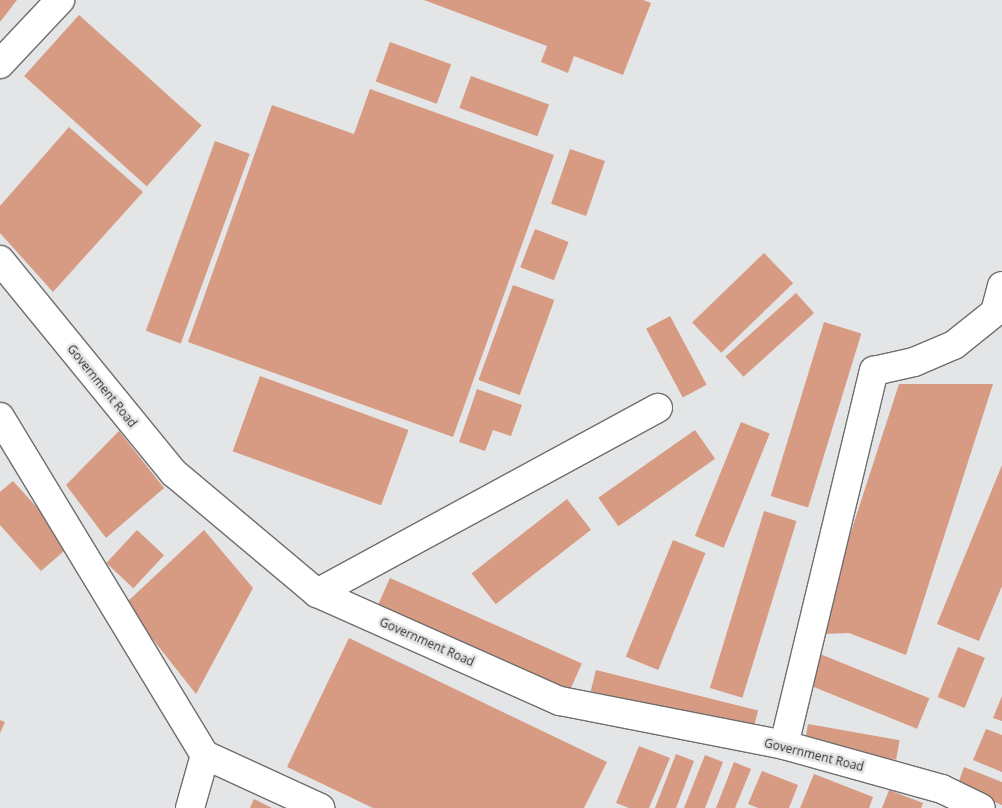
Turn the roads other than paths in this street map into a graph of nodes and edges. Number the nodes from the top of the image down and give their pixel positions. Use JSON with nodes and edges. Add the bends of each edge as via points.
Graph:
{"nodes":[{"id":1,"x":60,"y":0,"type":"edge"},
{"id":2,"x":0,"y":64,"type":"edge"},
{"id":3,"x":0,"y":260,"type":"edge"},
{"id":4,"x":1002,"y":286,"type":"edge"},
{"id":5,"x":658,"y":408,"type":"dead end"},
{"id":6,"x":0,"y":417,"type":"edge"},
{"id":7,"x":317,"y":593,"type":"junction"},
{"id":8,"x":784,"y":745,"type":"junction"},
{"id":9,"x":204,"y":755,"type":"junction"},
{"id":10,"x":938,"y":799,"type":"edge"},
{"id":11,"x":190,"y":808,"type":"edge"},
{"id":12,"x":320,"y":808,"type":"edge"},
{"id":13,"x":981,"y":808,"type":"edge"}],
"edges":[{"from":1,"to":2,"type":"street"},
{"from":3,"to":7,"type":"street","name":"Government Road","via":[[174,473]]},
{"from":4,"to":8,"type":"street","via":[[995,312],[954,345],[914,362],[874,371]]},
{"from":5,"to":7,"type":"street"},
{"from":6,"to":9,"type":"street"},
{"from":7,"to":8,"type":"street","name":"Government Road","via":[[560,701]]},
{"from":8,"to":10,"type":"street","name":"Government Road"},
{"from":9,"to":11,"type":"street"},
{"from":9,"to":12,"type":"street"},
{"from":10,"to":13,"type":"street","name":"Government Road"}]}
